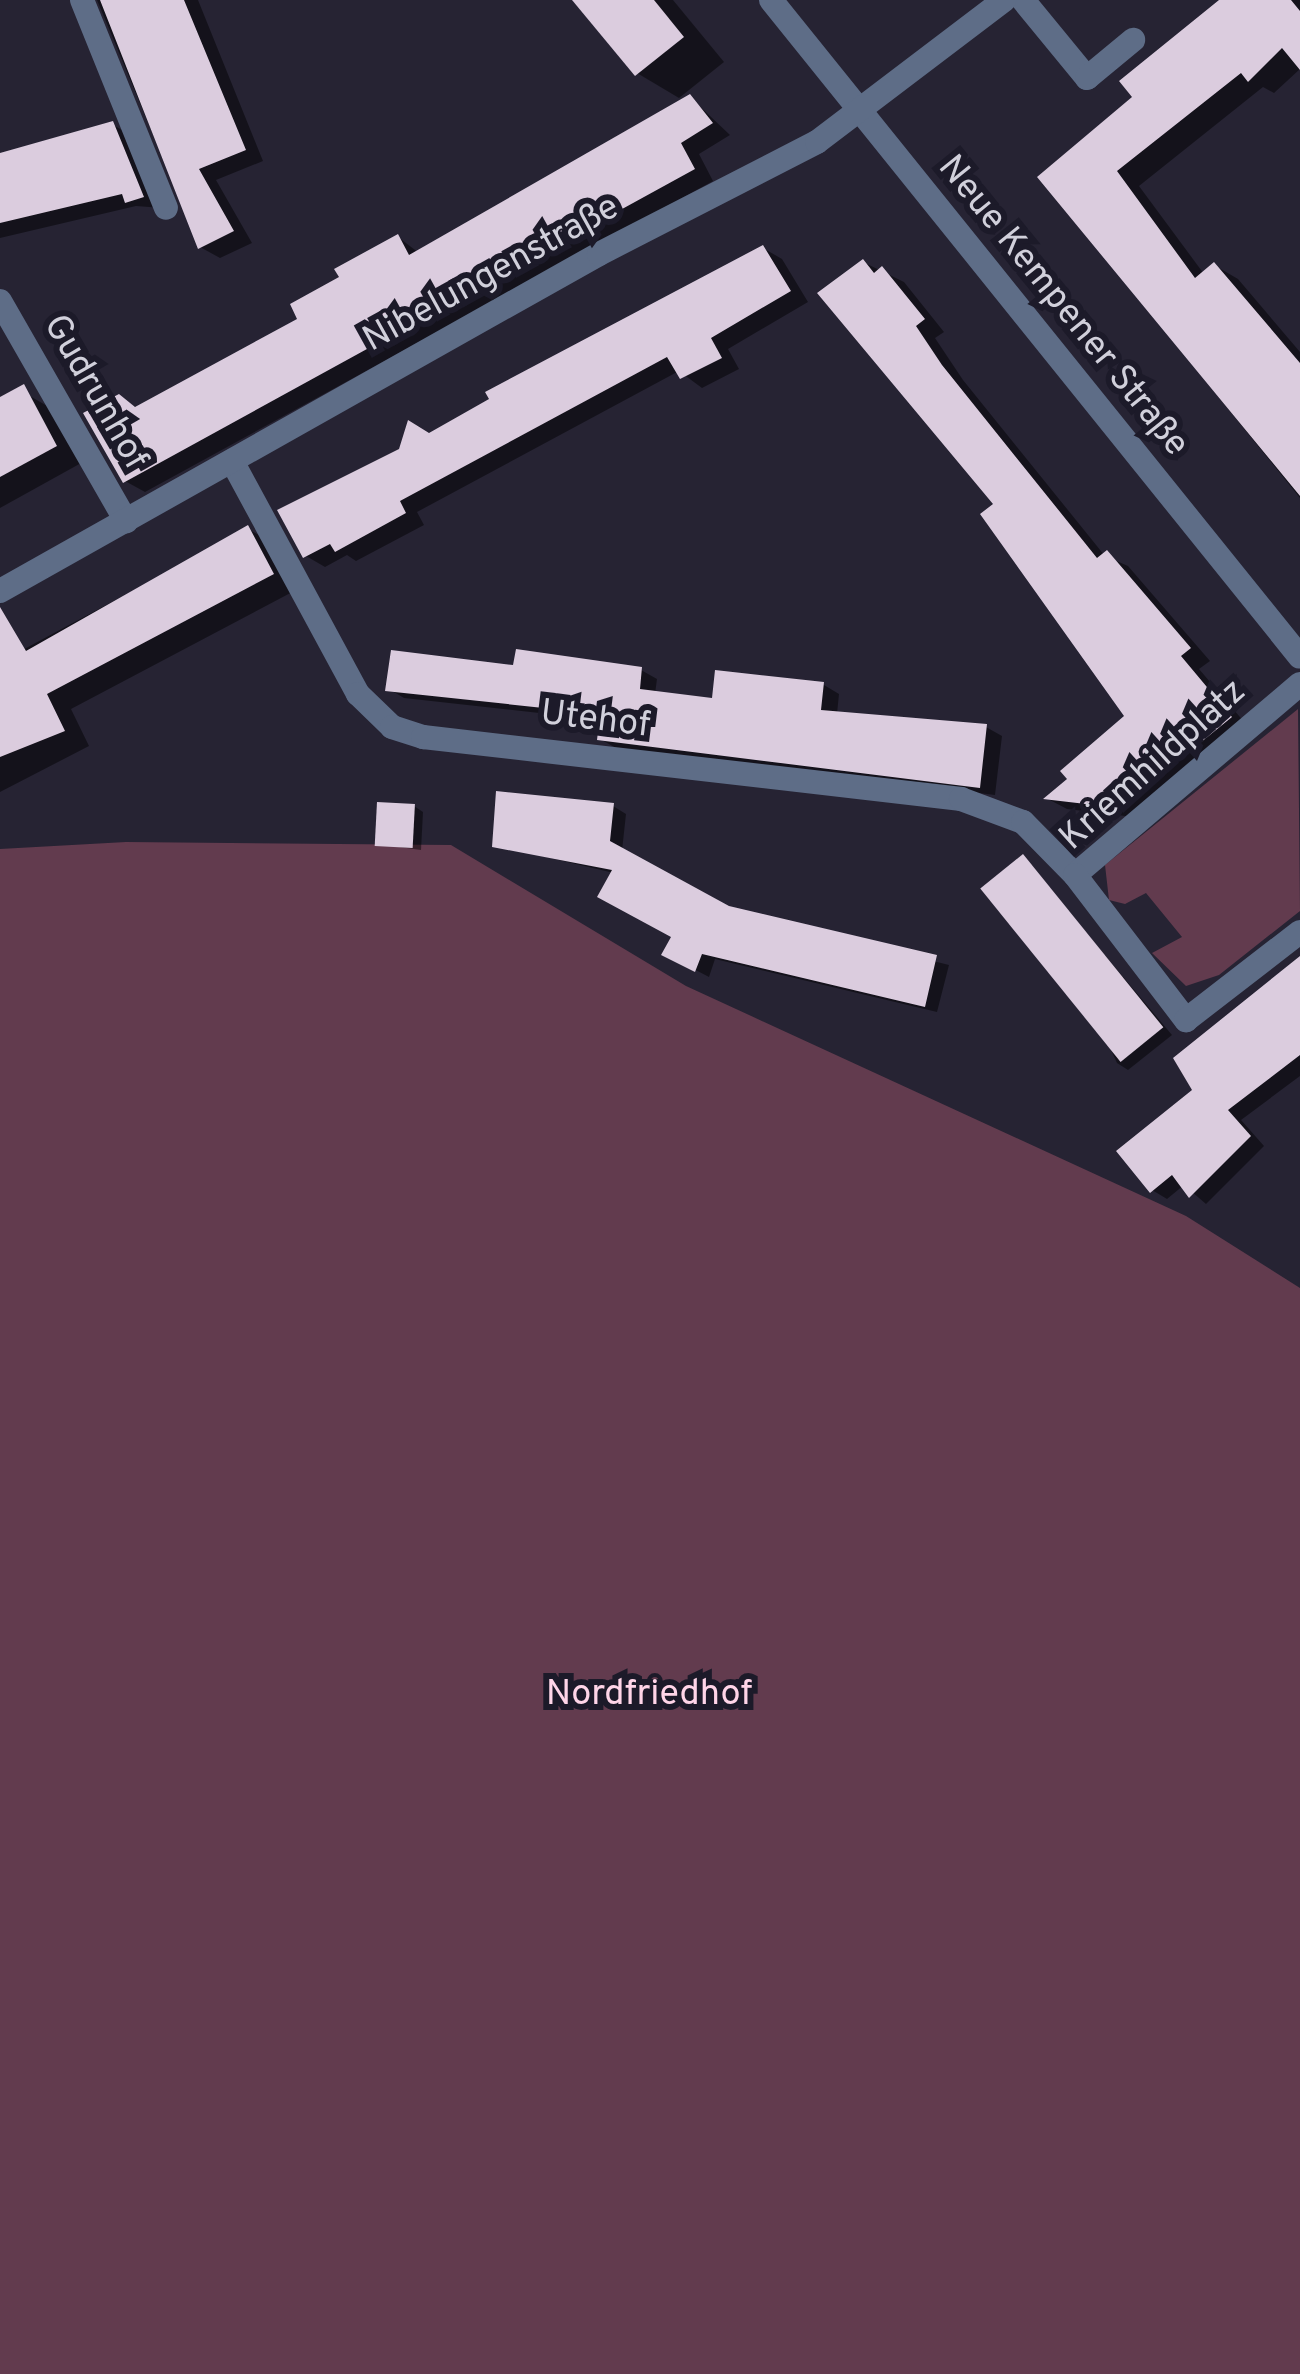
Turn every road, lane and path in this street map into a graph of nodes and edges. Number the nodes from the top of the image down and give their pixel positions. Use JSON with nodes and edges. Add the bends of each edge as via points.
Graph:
{"nodes":[{"id":1,"x":82,"y":0,"type":"edge"},
{"id":2,"x":771,"y":0,"type":"edge"},
{"id":3,"x":1004,"y":0,"type":"edge"},
{"id":4,"x":1024,"y":0,"type":"edge"},
{"id":5,"x":1133,"y":40,"type":"dead end"},
{"id":6,"x":859,"y":110,"type":"junction"},
{"id":7,"x":166,"y":208,"type":"dead end"},
{"id":8,"x":0,"y":301,"type":"edge"},
{"id":9,"x":232,"y":461,"type":"junction"},
{"id":10,"x":126,"y":520,"type":"junction"},
{"id":11,"x":0,"y":590,"type":"edge"},
{"id":12,"x":1300,"y":657,"type":"edge"},
{"id":13,"x":1300,"y":684,"type":"edge"},
{"id":14,"x":1075,"y":875,"type":"junction"},
{"id":15,"x":1300,"y":932,"type":"edge"}],
"edges":[{"from":1,"to":7,"type":"street"},
{"from":2,"to":6,"type":"street","name":"Neue Kempener Straße"},
{"from":3,"to":6,"type":"street","name":"Nibelungenstraße"},
{"from":4,"to":5,"type":"street","via":[[1087,78]]},
{"from":6,"to":9,"type":"street","name":"Nibelungenstraße","via":[[817,142],[599,254]]},
{"from":6,"to":12,"type":"street","name":"Neue Kempener Straße"},
{"from":8,"to":10,"type":"street","name":"Gudrunhof"},
{"from":9,"to":10,"type":"street","name":"Nibelungenstraße"},
{"from":9,"to":14,"type":"street","name":"Utehof","via":[[358,694],[392,727],[961,800],[1024,822]]},
{"from":10,"to":11,"type":"street","name":"Nibelungenstraße"},
{"from":13,"to":14,"type":"street","name":"Kriemhildplatz"},
{"from":14,"to":15,"type":"street","name":"Kriemhildplatz","via":[[1186,1020]]}]}
